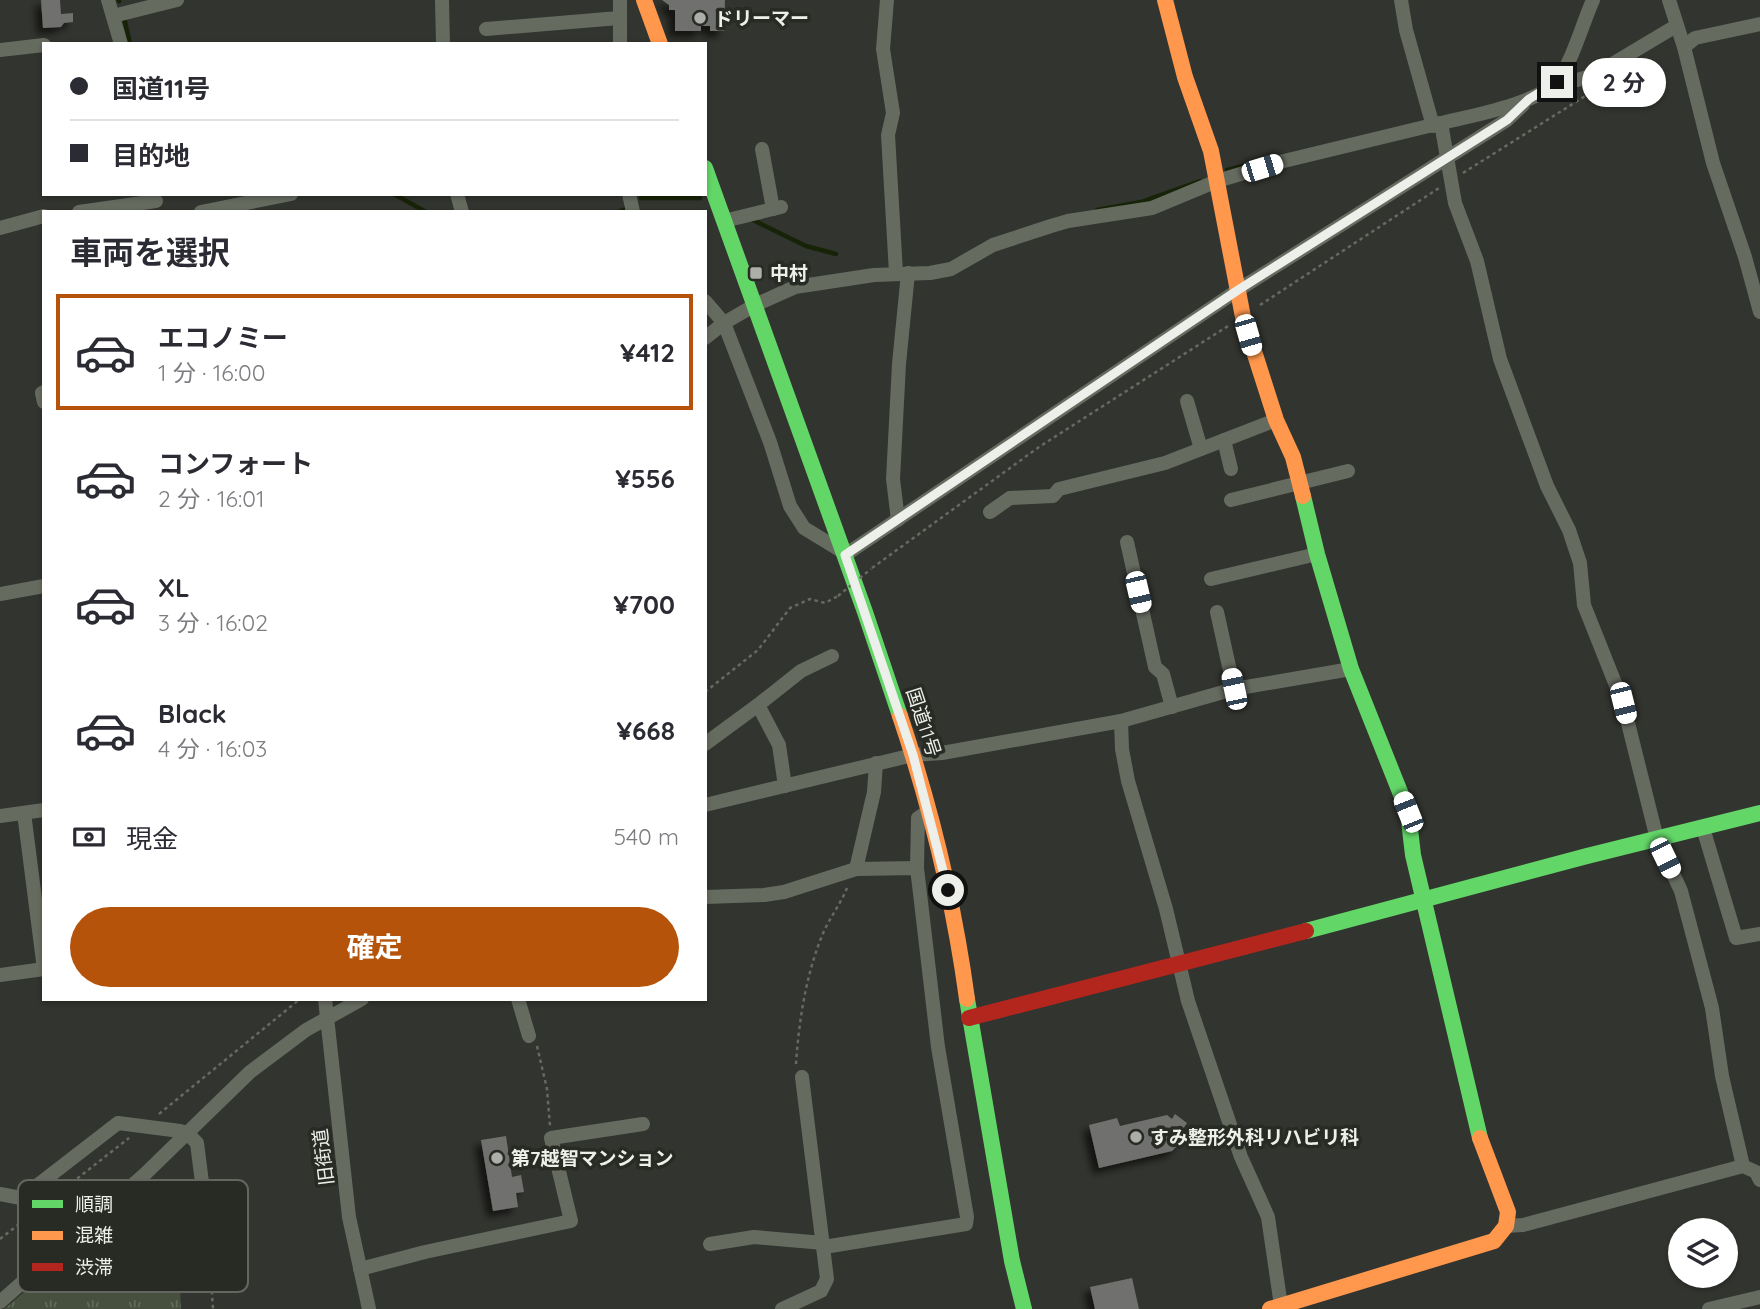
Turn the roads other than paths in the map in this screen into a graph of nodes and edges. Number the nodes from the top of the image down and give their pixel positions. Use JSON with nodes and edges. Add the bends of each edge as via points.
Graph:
{"nodes":[{"id":1,"x":108,"y":0,"type":"edge"},
{"id":2,"x":177,"y":0,"type":"edge"},
{"id":3,"x":442,"y":0,"type":"edge"},
{"id":4,"x":620,"y":0,"type":"edge"},
{"id":5,"x":644,"y":0,"type":"edge"},
{"id":6,"x":887,"y":0,"type":"edge"},
{"id":7,"x":1165,"y":0,"type":"edge"},
{"id":8,"x":1402,"y":0,"type":"edge"},
{"id":9,"x":1669,"y":0,"type":"edge"},
{"id":10,"x":1589,"y":2,"type":"edge"},
{"id":11,"x":113,"y":16,"type":"junction"},
{"id":12,"x":619,"y":18,"type":"junction"},
{"id":13,"x":1760,"y":24,"type":"edge"},
{"id":14,"x":1676,"y":26,"type":"junction"},
{"id":15,"x":486,"y":29,"type":"dead end"},
{"id":16,"x":120,"y":42,"type":"edge"},
{"id":17,"x":443,"y":42,"type":"edge"},
{"id":18,"x":620,"y":42,"type":"edge"},
{"id":19,"x":659,"y":42,"type":"edge"},
{"id":20,"x":42,"y":46,"type":"edge"},
{"id":21,"x":1684,"y":47,"type":"junction"},
{"id":22,"x":0,"y":50,"type":"edge"},
{"id":23,"x":1559,"y":80,"type":"junction"},
{"id":24,"x":1529,"y":99,"type":"junction"},
{"id":25,"x":1437,"y":124,"type":"junction"},
{"id":26,"x":762,"y":149,"type":"dead end"},
{"id":27,"x":1448,"y":156,"type":"junction"},
{"id":28,"x":707,"y":171,"type":"edge"},
{"id":29,"x":1217,"y":181,"type":"junction"},
{"id":30,"x":281,"y":196,"type":"edge"},
{"id":31,"x":156,"y":202,"type":"edge"},
{"id":32,"x":94,"y":210,"type":"edge"},
{"id":33,"x":211,"y":210,"type":"edge"},
{"id":34,"x":42,"y":217,"type":"edge"},
{"id":35,"x":738,"y":218,"type":"junction"},
{"id":36,"x":0,"y":228,"type":"edge"},
{"id":37,"x":902,"y":273,"type":"junction"},
{"id":38,"x":1238,"y":290,"type":"junction"},
{"id":39,"x":707,"y":302,"type":"edge"},
{"id":40,"x":755,"y":305,"type":"junction"},
{"id":41,"x":1760,"y":312,"type":"edge"},
{"id":42,"x":724,"y":323,"type":"junction"},
{"id":43,"x":707,"y":336,"type":"edge"},
{"id":44,"x":1187,"y":401,"type":"dead end"},
{"id":45,"x":1276,"y":420,"type":"junction"},
{"id":46,"x":1224,"y":440,"type":"junction"},
{"id":47,"x":1201,"y":449,"type":"junction"},
{"id":48,"x":1231,"y":470,"type":"dead end"},
{"id":49,"x":1348,"y":471,"type":"dead end"},
{"id":50,"x":1299,"y":483,"type":"junction"},
{"id":51,"x":1231,"y":500,"type":"dead end"},
{"id":52,"x":990,"y":512,"type":"dead end"},
{"id":53,"x":898,"y":520,"type":"junction"},
{"id":54,"x":1127,"y":542,"type":"dead end"},
{"id":55,"x":844,"y":553,"type":"junction"},
{"id":56,"x":1317,"y":554,"type":"junction"},
{"id":57,"x":1211,"y":579,"type":"dead end"},
{"id":58,"x":42,"y":586,"type":"edge"},
{"id":59,"x":0,"y":594,"type":"edge"},
{"id":60,"x":1217,"y":612,"type":"dead end"},
{"id":61,"x":832,"y":656,"type":"dead end"},
{"id":62,"x":1351,"y":669,"type":"junction"},
{"id":63,"x":1234,"y":689,"type":"junction"},
{"id":64,"x":758,"y":705,"type":"junction"},
{"id":65,"x":1172,"y":707,"type":"junction"},
{"id":66,"x":1121,"y":721,"type":"junction"},
{"id":67,"x":707,"y":743,"type":"edge"},
{"id":68,"x":913,"y":755,"type":"junction"},
{"id":69,"x":876,"y":763,"type":"junction"},
{"id":70,"x":785,"y":786,"type":"junction"},
{"id":71,"x":707,"y":805,"type":"edge"},
{"id":72,"x":42,"y":810,"type":"edge"},
{"id":73,"x":928,"y":812,"type":"junction"},
{"id":74,"x":24,"y":813,"type":"junction"},
{"id":75,"x":1760,"y":813,"type":"edge"},
{"id":76,"x":0,"y":816,"type":"edge"},
{"id":77,"x":1703,"y":828,"type":"junction"},
{"id":78,"x":1657,"y":839,"type":"junction"},
{"id":79,"x":917,"y":868,"type":"junction"},
{"id":80,"x":856,"y":869,"type":"junction"},
{"id":81,"x":707,"y":897,"type":"edge"},
{"id":82,"x":1423,"y":900,"type":"junction"},
{"id":83,"x":1760,"y":934,"type":"edge"},
{"id":84,"x":42,"y":953,"type":"edge"},
{"id":85,"x":1180,"y":965,"type":"junction"},
{"id":86,"x":42,"y":969,"type":"edge"},
{"id":87,"x":0,"y":975,"type":"edge"},
{"id":88,"x":325,"y":1001,"type":"edge"},
{"id":89,"x":359,"y":1001,"type":"edge"},
{"id":90,"x":519,"y":1001,"type":"edge"},
{"id":91,"x":969,"y":1018,"type":"junction"},
{"id":92,"x":327,"y":1021,"type":"junction"},
{"id":93,"x":529,"y":1036,"type":"road end"},
{"id":94,"x":802,"y":1077,"type":"road end"},
{"id":95,"x":643,"y":1124,"type":"dead end"},
{"id":96,"x":187,"y":1133,"type":"junction"},
{"id":97,"x":1743,"y":1166,"type":"junction"},
{"id":98,"x":44,"y":1180,"type":"edge"},
{"id":99,"x":138,"y":1180,"type":"edge"},
{"id":100,"x":202,"y":1180,"type":"edge"},
{"id":101,"x":1760,"y":1180,"type":"edge"},
{"id":102,"x":0,"y":1194,"type":"edge"},
{"id":103,"x":18,"y":1197,"type":"edge"},
{"id":104,"x":1506,"y":1226,"type":"junction"},
{"id":105,"x":709,"y":1244,"type":"dead end"},
{"id":106,"x":824,"y":1245,"type":"junction"},
{"id":107,"x":360,"y":1269,"type":"junction"},
{"id":108,"x":18,"y":1286,"type":"edge"},
{"id":109,"x":1760,"y":1297,"type":"edge"},
{"id":110,"x":0,"y":1302,"type":"edge"},
{"id":111,"x":1276,"y":1307,"type":"edge"},
{"id":112,"x":369,"y":1309,"type":"edge"},
{"id":113,"x":782,"y":1309,"type":"edge"},
{"id":114,"x":1024,"y":1309,"type":"edge"},
{"id":115,"x":1709,"y":1309,"type":"edge"}],
"edges":[{"from":1,"to":11,"type":"street"},
{"from":2,"to":11,"type":"street"},
{"from":3,"to":17,"type":"street"},
{"from":4,"to":12,"type":"street"},
{"from":5,"to":19,"type":"main road"},
{"from":6,"to":37,"type":"street","via":[[883,49],[893,113],[888,135]]},
{"from":7,"to":29,"type":"main road"},
{"from":8,"to":25,"type":"street","via":[[1406,30]]},
{"from":9,"to":14,"type":"street"},
{"from":10,"to":23,"type":"street"},
{"from":11,"to":16,"type":"street"},
{"from":12,"to":15,"type":"street"},
{"from":12,"to":18,"type":"street"},
{"from":13,"to":21,"type":"street","via":[[1695,38]]},
{"from":14,"to":21,"type":"street"},
{"from":14,"to":23,"type":"street","via":[[1594,75]]},
{"from":20,"to":22,"type":"street"},
{"from":21,"to":41,"type":"street","via":[[1713,163]]},
{"from":23,"to":24,"type":"street"},
{"from":24,"to":25,"type":"street"},
{"from":24,"to":27,"type":"street","via":[[1507,120]]},
{"from":25,"to":27,"type":"street"},
{"from":25,"to":29,"type":"street"},
{"from":26,"to":35,"type":"street","via":[[777,208]]},
{"from":27,"to":38,"type":"street"},
{"from":27,"to":78,"type":"street","via":[[1455,203],[1477,261],[1500,359],[1580,563],[1584,606],[1623,703]]},
{"from":28,"to":35,"type":"main road","name":"国道11号"},
{"from":29,"to":37,"type":"street","via":[[1152,208],[1068,221],[993,245],[951,269]]},
{"from":29,"to":38,"type":"main road"},
{"from":30,"to":33,"type":"street"},
{"from":31,"to":32,"type":"street"},
{"from":34,"to":36,"type":"street"},
{"from":35,"to":40,"type":"main road","name":"国道11号"},
{"from":37,"to":40,"type":"street","via":[[795,287]]},
{"from":37,"to":53,"type":"street","via":[[893,479]]},
{"from":38,"to":45,"type":"main road","via":[[1242,317]]},
{"from":38,"to":53,"type":"street"},
{"from":39,"to":42,"type":"street"},
{"from":40,"to":42,"type":"street"},
{"from":40,"to":55,"type":"main road","name":"国道11号"},
{"from":42,"to":43,"type":"street"},
{"from":42,"to":55,"type":"street","via":[[790,506],[804,528]]},
{"from":44,"to":47,"type":"street"},
{"from":45,"to":46,"type":"street"},
{"from":45,"to":50,"type":"main road"},
{"from":46,"to":47,"type":"street"},
{"from":46,"to":48,"type":"street"},
{"from":47,"to":52,"type":"street","via":[[1165,463],[1059,489],[1053,496],[1010,498]]},
{"from":49,"to":50,"type":"street"},
{"from":50,"to":51,"type":"street"},
{"from":50,"to":56,"type":"main road"},
{"from":53,"to":55,"type":"street"},
{"from":54,"to":65,"type":"street","via":[[1155,667],[1163,674]]},
{"from":55,"to":68,"type":"main road","name":"国道11号"},
{"from":56,"to":57,"type":"street"},
{"from":56,"to":62,"type":"main road"},
{"from":58,"to":59,"type":"street"},
{"from":60,"to":63,"type":"street"},
{"from":61,"to":64,"type":"street","via":[[801,671]]},
{"from":62,"to":63,"type":"street"},
{"from":62,"to":82,"type":"main road","via":[[1408,812]]},
{"from":63,"to":65,"type":"street"},
{"from":64,"to":67,"type":"street"},
{"from":64,"to":70,"type":"street","via":[[779,745]]},
{"from":65,"to":66,"type":"street"},
{"from":66,"to":68,"type":"street"},
{"from":66,"to":85,"type":"street","via":[[1128,781]]},
{"from":68,"to":69,"type":"street"},
{"from":68,"to":73,"type":"main road","name":"国道11号"},
{"from":69,"to":70,"type":"street"},
{"from":69,"to":80,"type":"street"},
{"from":70,"to":71,"type":"street"},
{"from":72,"to":74,"type":"street"},
{"from":73,"to":79,"type":"street","via":[[918,818]]},
{"from":73,"to":91,"type":"main road","name":"国道11号","via":[[959,940]]},
{"from":74,"to":76,"type":"street"},
{"from":74,"to":84,"type":"street"},
{"from":75,"to":77,"type":"main road"},
{"from":77,"to":78,"type":"main road"},
{"from":77,"to":83,"type":"street","via":[[1736,938]]},
{"from":78,"to":82,"type":"main road"},
{"from":78,"to":97,"type":"street","via":[[1685,904],[1712,1008]]},
{"from":79,"to":80,"type":"street"},
{"from":79,"to":106,"type":"street","via":[[938,1047],[966,1224]]},
{"from":80,"to":81,"type":"street","via":[[784,892]]},
{"from":82,"to":85,"type":"main road"},
{"from":82,"to":104,"type":"main road","via":[[1476,1128],[1508,1212]]},
{"from":85,"to":91,"type":"main road"},
{"from":85,"to":111,"type":"street","via":[[1241,1157],[1268,1217]]},
{"from":86,"to":87,"type":"street"},
{"from":88,"to":92,"type":"street","name":"旧街道"},
{"from":89,"to":92,"type":"street"},
{"from":90,"to":93,"type":"street"},
{"from":91,"to":114,"type":"main road","name":"国道11号"},
{"from":92,"to":96,"type":"street","via":[[306,1030],[250,1072]]},
{"from":92,"to":107,"type":"street","name":"旧街道","via":[[349,1217]]},
{"from":94,"to":106,"type":"street"},
{"from":95,"to":107,"type":"street","via":[[551,1138],[571,1222]]},
{"from":96,"to":98,"type":"street","via":[[118,1123]]},
{"from":96,"to":99,"type":"street"},
{"from":96,"to":100,"type":"street","via":[[197,1143]]},
{"from":97,"to":101,"type":"street","via":[[1756,1172]]},
{"from":97,"to":104,"type":"street"},
{"from":102,"to":103,"type":"street"},
{"from":104,"to":111,"type":"main road","via":[[1494,1241]]},
{"from":105,"to":106,"type":"street","via":[[754,1237]]},
{"from":106,"to":113,"type":"street","via":[[827,1279],[821,1291]]},
{"from":107,"to":112,"type":"street","name":"旧街道"},
{"from":108,"to":110,"type":"street"},
{"from":109,"to":115,"type":"street"}]}
